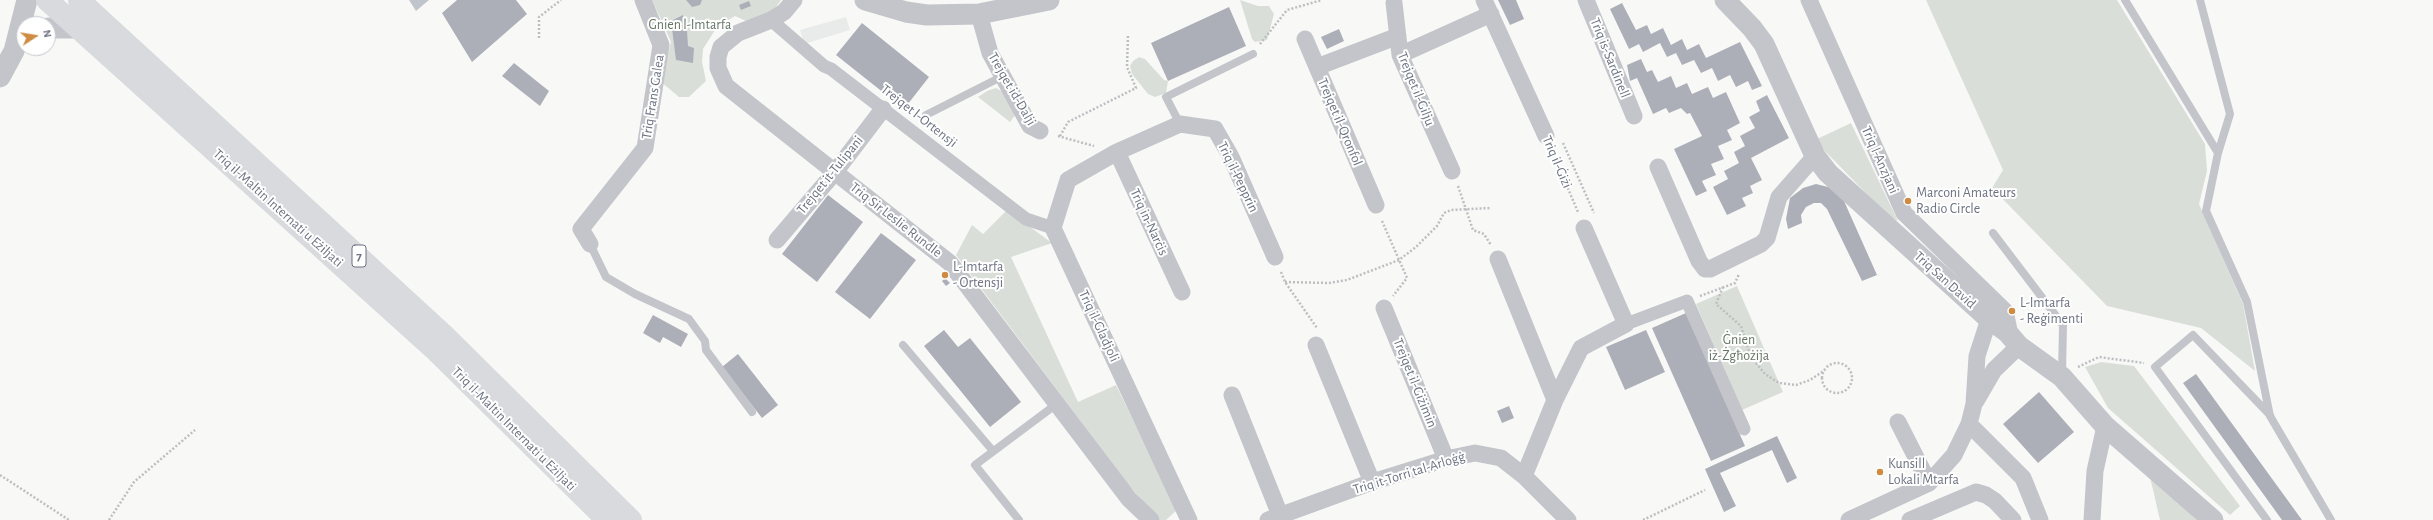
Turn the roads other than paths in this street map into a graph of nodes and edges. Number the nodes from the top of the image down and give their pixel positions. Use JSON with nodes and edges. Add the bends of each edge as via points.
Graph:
{"nodes":[{"id":1,"x":27,"y":0,"type":"edge"},
{"id":2,"x":47,"y":0,"type":"edge"},
{"id":3,"x":79,"y":0,"type":"edge"},
{"id":4,"x":643,"y":0,"type":"edge"},
{"id":5,"x":794,"y":0,"type":"edge"},
{"id":6,"x":1049,"y":0,"type":"edge"},
{"id":7,"x":1586,"y":0,"type":"edge"},
{"id":8,"x":1725,"y":0,"type":"edge"},
{"id":9,"x":1809,"y":0,"type":"edge"},
{"id":10,"x":2125,"y":0,"type":"edge"},
{"id":11,"x":2200,"y":0,"type":"edge"},
{"id":12,"x":869,"y":1,"type":"edge"},
{"id":13,"x":1026,"y":2,"type":"edge"},
{"id":14,"x":1394,"y":3,"type":"dead end"},
{"id":15,"x":1487,"y":7,"type":"edge"},
{"id":16,"x":980,"y":14,"type":"junction"},
{"id":17,"x":24,"y":16,"type":"edge"},
{"id":18,"x":771,"y":20,"type":"junction"},
{"id":19,"x":56,"y":28,"type":"edge"},
{"id":20,"x":80,"y":28,"type":"junction"},
{"id":21,"x":1398,"y":36,"type":"junction"},
{"id":22,"x":1305,"y":39,"type":"dead end"},
{"id":23,"x":16,"y":52,"type":"edge"},
{"id":24,"x":1253,"y":54,"type":"road end"},
{"id":25,"x":1400,"y":55,"type":"junction"},
{"id":26,"x":1317,"y":67,"type":"junction"},
{"id":27,"x":1003,"y":76,"type":"junction"},
{"id":28,"x":0,"y":77,"type":"edge"},
{"id":29,"x":883,"y":109,"type":"junction"},
{"id":30,"x":926,"y":115,"type":"dead end"},
{"id":31,"x":1634,"y":116,"type":"dead end"},
{"id":32,"x":1180,"y":124,"type":"junction"},
{"id":33,"x":1040,"y":131,"type":"road end"},
{"id":34,"x":1553,"y":136,"type":"road end"},
{"id":35,"x":1116,"y":152,"type":"junction"},
{"id":36,"x":2218,"y":153,"type":"junction"},
{"id":37,"x":1815,"y":156,"type":"junction"},
{"id":38,"x":1658,"y":167,"type":"dead end"},
{"id":39,"x":1452,"y":171,"type":"road end"},
{"id":40,"x":835,"y":172,"type":"junction"},
{"id":41,"x":1376,"y":205,"type":"road end"},
{"id":42,"x":1590,"y":222,"type":"road end"},
{"id":43,"x":1053,"y":228,"type":"junction"},
{"id":44,"x":1993,"y":233,"type":"dead end"},
{"id":45,"x":777,"y":240,"type":"dead end"},
{"id":46,"x":590,"y":244,"type":"joint"},
{"id":47,"x":1275,"y":257,"type":"road end"},
{"id":48,"x":1498,"y":259,"type":"road end"},
{"id":49,"x":1182,"y":292,"type":"dead end"},
{"id":50,"x":1384,"y":308,"type":"road end"},
{"id":51,"x":1988,"y":319,"type":"junction"},
{"id":52,"x":1626,"y":324,"type":"junction"},
{"id":53,"x":2014,"y":340,"type":"junction"},
{"id":54,"x":903,"y":345,"type":"dead end"},
{"id":55,"x":1316,"y":345,"type":"road end"},
{"id":56,"x":2062,"y":377,"type":"junction"},
{"id":57,"x":1232,"y":394,"type":"dead end"},
{"id":58,"x":1556,"y":400,"type":"junction"},
{"id":59,"x":1058,"y":403,"type":"junction"},
{"id":60,"x":1974,"y":404,"type":"junction"},
{"id":61,"x":752,"y":412,"type":"dead end"},
{"id":62,"x":2270,"y":416,"type":"junction"},
{"id":63,"x":1898,"y":422,"type":"dead end"},
{"id":64,"x":1969,"y":424,"type":"junction"},
{"id":65,"x":2105,"y":426,"type":"junction"},
{"id":66,"x":1744,"y":429,"type":"dead end"},
{"id":67,"x":993,"y":452,"type":"junction"},
{"id":68,"x":1446,"y":459,"type":"junction"},
{"id":69,"x":1524,"y":476,"type":"junction"},
{"id":70,"x":1372,"y":482,"type":"junction"},
{"id":71,"x":1929,"y":483,"type":"junction"},
{"id":72,"x":1274,"y":518,"type":"edge"},
{"id":73,"x":607,"y":520,"type":"edge"},
{"id":74,"x":631,"y":520,"type":"edge"},
{"id":75,"x":1019,"y":520,"type":"edge"},
{"id":76,"x":1151,"y":520,"type":"edge"},
{"id":77,"x":1189,"y":520,"type":"edge"},
{"id":78,"x":1568,"y":520,"type":"edge"},
{"id":79,"x":1849,"y":520,"type":"edge"},
{"id":80,"x":1910,"y":520,"type":"edge"},
{"id":81,"x":2013,"y":520,"type":"edge"},
{"id":82,"x":2040,"y":520,"type":"edge"},
{"id":83,"x":2092,"y":520,"type":"edge"},
{"id":84,"x":2214,"y":520,"type":"edge"},
{"id":85,"x":2267,"y":520,"type":"edge"},
{"id":86,"x":2331,"y":520,"type":"edge"}],
"edges":[{"from":1,"to":17,"type":"street"},
{"from":2,"to":20,"type":"highway","name":"Triq il-Maltin Internati u Eżiljati","number":"7"},
{"from":3,"to":74,"type":"highway","name":"Triq il-Maltin Internati u Eżiljati","number":"7","via":[[444,335]]},
{"from":4,"to":46,"type":"street","name":"Triq Frans Galea","via":[[661,45],[645,148],[581,229]]},
{"from":5,"to":18,"type":"street","name":"Triq Sir Leslie Rundle","via":[[784,12]]},
{"from":6,"to":13,"type":"street"},
{"from":7,"to":31,"type":"street","name":"Triq is-Sardinell"},
{"from":8,"to":37,"type":"street","name":"Triq San David","via":[[1764,44]]},
{"from":9,"to":53,"type":"street","name":"Triq l-Anzjani","via":[[1904,213],[2005,311]]},
{"from":10,"to":36,"type":"lane"},
{"from":11,"to":36,"type":"lane","via":[[2230,114]]},
{"from":12,"to":16,"type":"street","via":[[927,16]]},
{"from":13,"to":16,"type":"street"},
{"from":14,"to":21,"type":"street","name":"Trejqet il-Ġilju"},
{"from":15,"to":25,"type":"street"},
{"from":15,"to":34,"type":"street","name":"Triq il-Ġiżi"},
{"from":16,"to":27,"type":"street","name":"Trejqet id-Dalji","via":[[990,53]]},
{"from":18,"to":29,"type":"street","name":"Trejqet l-Ortensji","via":[[824,66]]},
{"from":18,"to":40,"type":"street","name":"Triq Sir Leslie Rundle","via":[[738,33],[721,47],[718,57],[721,77],[726,86]]},
{"from":19,"to":20,"type":"street"},
{"from":20,"to":73,"type":"highway","name":"Triq il-Maltin Internati u Eżiljati","number":"7","via":[[434,349]]},
{"from":21,"to":25,"type":"street","name":"Trejqet il-Ġilju"},
{"from":21,"to":26,"type":"street"},
{"from":22,"to":26,"type":"street","name":"Trejqet il-Qronfol"},
{"from":23,"to":28,"type":"street"},
{"from":24,"to":32,"type":"lane","via":[[1166,97]]},
{"from":25,"to":39,"type":"street","name":"Trejqet il-Ġilju"},
{"from":26,"to":41,"type":"street","name":"Trejqet il-Qronfol"},
{"from":27,"to":30,"type":"lane"},
{"from":27,"to":33,"type":"street","name":"Trejqet id-Dalji","via":[[1030,126]]},
{"from":29,"to":40,"type":"street","name":"Trejqet it-Tulipani"},
{"from":29,"to":43,"type":"street","name":"Trejqet l-Ortensji","via":[[1026,219]]},
{"from":32,"to":35,"type":"street"},
{"from":32,"to":47,"type":"street","name":"Triq il-Pepprin","via":[[1215,129],[1231,157]]},
{"from":35,"to":43,"type":"street","via":[[1068,180]]},
{"from":35,"to":49,"type":"street","name":"Triq in-Narċis"},
{"from":36,"to":62,"type":"lane","via":[[2206,211],[2247,302]]},
{"from":37,"to":38,"type":"street","via":[[1779,197],[1767,238],[1761,244],[1720,265],[1705,269],[1699,261]]},
{"from":37,"to":51,"type":"street","name":"Triq San David","via":[[1828,173]]},
{"from":40,"to":45,"type":"street","name":"Trejqet it-Tulipani"},
{"from":40,"to":59,"type":"street","name":"Triq Sir Leslie Rundle","via":[[950,263]]},
{"from":42,"to":52,"type":"street"},
{"from":43,"to":77,"type":"street","name":"Triq il-Gladjoli"},
{"from":44,"to":56,"type":"lane","via":[[2063,325]]},
{"from":46,"to":61,"type":"lane","via":[[606,278],[689,319],[705,341],[706,350]]},
{"from":48,"to":58,"type":"street"},
{"from":50,"to":68,"type":"street","name":"Trejqet il-Ġiżimin"},
{"from":51,"to":53,"type":"street","name":"Triq San David"},
{"from":51,"to":60,"type":"street","via":[[1977,356]]},
{"from":52,"to":58,"type":"street","via":[[1581,348]]},
{"from":52,"to":66,"type":"street","via":[[1687,301]]},
{"from":53,"to":56,"type":"street","name":"Triq San David"},
{"from":53,"to":60,"type":"street"},
{"from":54,"to":67,"type":"lane"},
{"from":55,"to":70,"type":"street"},
{"from":56,"to":65,"type":"street","name":"Triq San David"},
{"from":57,"to":72,"type":"street"},
{"from":58,"to":69,"type":"street"},
{"from":59,"to":67,"type":"lane"},
{"from":59,"to":76,"type":"street","name":"Triq Sir Leslie Rundle","via":[[1129,499]]},
{"from":60,"to":64,"type":"street"},
{"from":62,"to":85,"type":"lane","via":[[2193,336],[2156,367]]},
{"from":62,"to":86,"type":"lane"},
{"from":63,"to":71,"type":"street"},
{"from":64,"to":71,"type":"street","via":[[1954,455]]},
{"from":64,"to":82,"type":"street","via":[[2023,478]]},
{"from":65,"to":83,"type":"street","via":[[2095,471]]},
{"from":65,"to":84,"type":"street","name":"Triq San David"},
{"from":67,"to":75,"type":"lane","via":[[975,465]]},
{"from":68,"to":69,"type":"street","name":"Triq it-Torri tal-Arloġġ","via":[[1475,453],[1501,458]]},
{"from":68,"to":70,"type":"street","name":"Triq it-Torri tal-Arloġġ"},
{"from":69,"to":78,"type":"street","name":"Triq it-Torri tal-Arloġġ"},
{"from":70,"to":72,"type":"street","name":"Triq it-Torri tal-Arloġġ"},
{"from":71,"to":79,"type":"street"},
{"from":80,"to":81,"type":"street","via":[[1976,492],[1995,501]]}]}
